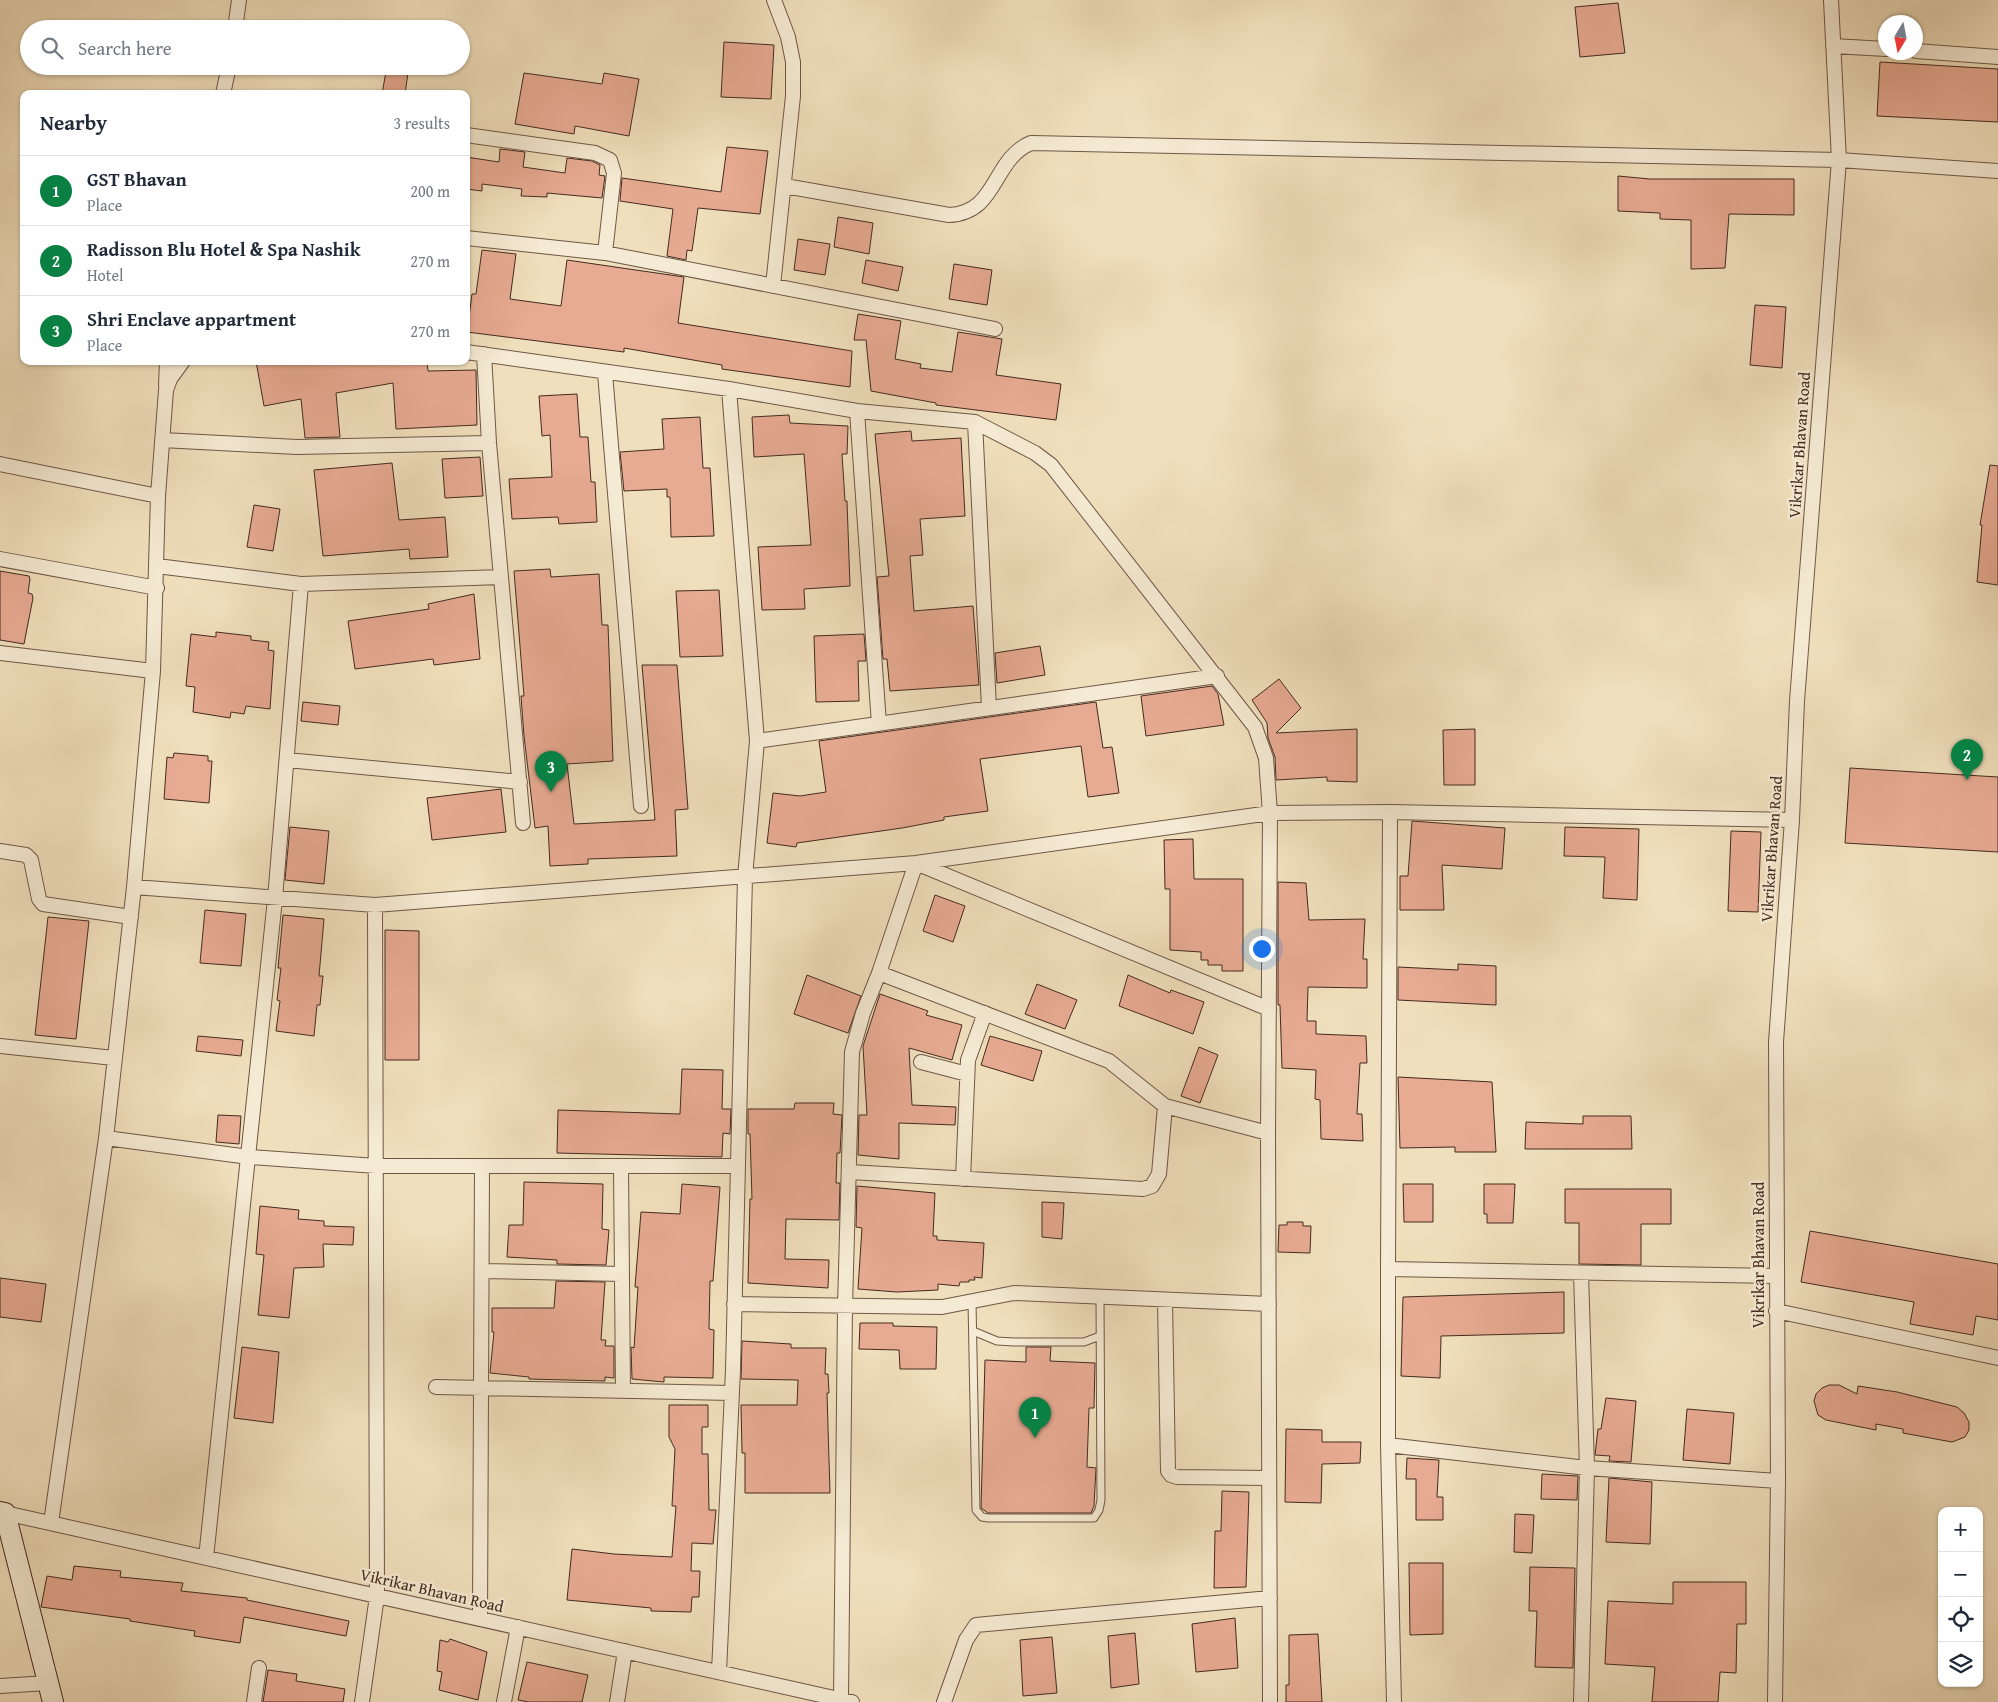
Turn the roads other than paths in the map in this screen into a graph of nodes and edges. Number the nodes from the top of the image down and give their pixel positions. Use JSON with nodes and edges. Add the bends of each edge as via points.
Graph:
{"nodes":[{"id":1,"x":239,"y":0,"type":"edge"},
{"id":2,"x":774,"y":0,"type":"edge"},
{"id":3,"x":1831,"y":0,"type":"edge"},
{"id":4,"x":236,"y":20,"type":"edge"},
{"id":5,"x":1833,"y":46,"type":"junction"},
{"id":6,"x":1878,"y":48,"type":"edge"},
{"id":7,"x":1923,"y":52,"type":"edge"},
{"id":8,"x":1998,"y":57,"type":"edge"},
{"id":9,"x":228,"y":75,"type":"edge"},
{"id":10,"x":230,"y":75,"type":"edge"},
{"id":11,"x":224,"y":90,"type":"edge"},
{"id":12,"x":230,"y":90,"type":"edge"},
{"id":13,"x":470,"y":136,"type":"edge"},
{"id":14,"x":1838,"y":160,"type":"junction"},
{"id":15,"x":1998,"y":170,"type":"edge"},
{"id":16,"x":785,"y":186,"type":"junction"},
{"id":17,"x":470,"y":238,"type":"edge"},
{"id":18,"x":605,"y":253,"type":"junction"},
{"id":19,"x":773,"y":286,"type":"junction"},
{"id":20,"x":994,"y":329,"type":"dead end"},
{"id":21,"x":470,"y":352,"type":"edge"},
{"id":22,"x":484,"y":354,"type":"junction"},
{"id":23,"x":166,"y":365,"type":"edge"},
{"id":24,"x":179,"y":365,"type":"edge"},
{"id":25,"x":605,"y":373,"type":"junction"},
{"id":26,"x":729,"y":389,"type":"junction"},
{"id":27,"x":166,"y":390,"type":"junction"},
{"id":28,"x":857,"y":411,"type":"junction"},
{"id":29,"x":975,"y":422,"type":"junction"},
{"id":30,"x":162,"y":440,"type":"junction"},
{"id":31,"x":489,"y":443,"type":"junction"},
{"id":32,"x":0,"y":464,"type":"edge"},
{"id":33,"x":158,"y":496,"type":"junction"},
{"id":34,"x":0,"y":558,"type":"edge"},
{"id":35,"x":157,"y":566,"type":"junction"},
{"id":36,"x":501,"y":577,"type":"junction"},
{"id":37,"x":301,"y":584,"type":"junction"},
{"id":38,"x":157,"y":588,"type":"junction"},
{"id":39,"x":0,"y":653,"type":"edge"},
{"id":40,"x":153,"y":672,"type":"junction"},
{"id":41,"x":1217,"y":676,"type":"junction"},
{"id":42,"x":989,"y":708,"type":"junction"},
{"id":43,"x":879,"y":724,"type":"junction"},
{"id":44,"x":757,"y":741,"type":"junction"},
{"id":45,"x":287,"y":760,"type":"junction"},
{"id":46,"x":520,"y":782,"type":"junction"},
{"id":47,"x":640,"y":806,"type":"dead end"},
{"id":48,"x":1390,"y":812,"type":"junction"},
{"id":49,"x":1270,"y":813,"type":"junction"},
{"id":50,"x":1792,"y":820,"type":"junction"},
{"id":51,"x":523,"y":823,"type":"dead end"},
{"id":52,"x":0,"y":851,"type":"edge"},
{"id":53,"x":916,"y":863,"type":"junction"},
{"id":54,"x":745,"y":877,"type":"junction"},
{"id":55,"x":134,"y":887,"type":"junction"},
{"id":56,"x":275,"y":899,"type":"junction"},
{"id":57,"x":375,"y":905,"type":"junction"},
{"id":58,"x":131,"y":917,"type":"junction"},
{"id":59,"x":879,"y":973,"type":"junction"},
{"id":60,"x":1269,"y":1009,"type":"junction"},
{"id":61,"x":985,"y":1013,"type":"junction"},
{"id":62,"x":0,"y":1046,"type":"edge"},
{"id":63,"x":114,"y":1058,"type":"junction"},
{"id":64,"x":921,"y":1062,"type":"dead end"},
{"id":65,"x":967,"y":1074,"type":"junction"},
{"id":66,"x":1165,"y":1106,"type":"junction"},
{"id":67,"x":1268,"y":1133,"type":"junction"},
{"id":68,"x":106,"y":1138,"type":"junction"},
{"id":69,"x":249,"y":1157,"type":"junction"},
{"id":70,"x":376,"y":1166,"type":"junction"},
{"id":71,"x":482,"y":1166,"type":"junction"},
{"id":72,"x":621,"y":1166,"type":"junction"},
{"id":73,"x":738,"y":1166,"type":"junction"},
{"id":74,"x":850,"y":1172,"type":"junction"},
{"id":75,"x":963,"y":1179,"type":"junction"},
{"id":76,"x":1388,"y":1269,"type":"junction"},
{"id":77,"x":482,"y":1271,"type":"junction"},
{"id":78,"x":1581,"y":1273,"type":"junction"},
{"id":79,"x":622,"y":1274,"type":"junction"},
{"id":80,"x":1776,"y":1276,"type":"junction"},
{"id":81,"x":1100,"y":1297,"type":"junction"},
{"id":82,"x":1165,"y":1300,"type":"junction"},
{"id":83,"x":972,"y":1302,"type":"junction"},
{"id":84,"x":734,"y":1304,"type":"junction"},
{"id":85,"x":1269,"y":1304,"type":"junction"},
{"id":86,"x":845,"y":1306,"type":"junction"},
{"id":87,"x":1776,"y":1311,"type":"junction"},
{"id":88,"x":973,"y":1331,"type":"junction"},
{"id":89,"x":1100,"y":1336,"type":"junction"},
{"id":90,"x":1998,"y":1358,"type":"edge"},
{"id":91,"x":436,"y":1387,"type":"dead end"},
{"id":92,"x":482,"y":1388,"type":"junction"},
{"id":93,"x":623,"y":1391,"type":"junction"},
{"id":94,"x":732,"y":1393,"type":"junction"},
{"id":95,"x":1388,"y":1445,"type":"junction"},
{"id":96,"x":1587,"y":1468,"type":"junction"},
{"id":97,"x":1269,"y":1478,"type":"junction"},
{"id":98,"x":1778,"y":1481,"type":"junction"},
{"id":99,"x":2,"y":1512,"type":"edge"},
{"id":100,"x":52,"y":1523,"type":"junction"},
{"id":101,"x":206,"y":1558,"type":"junction"},
{"id":102,"x":377,"y":1596,"type":"junction"},
{"id":103,"x":1270,"y":1598,"type":"junction"},
{"id":104,"x":480,"y":1619,"type":"junction"},
{"id":105,"x":518,"y":1627,"type":"junction"},
{"id":106,"x":625,"y":1651,"type":"junction"},
{"id":107,"x":259,"y":1668,"type":"dead end"},
{"id":108,"x":719,"y":1672,"type":"junction"},
{"id":109,"x":0,"y":1686,"type":"edge"},
{"id":110,"x":51,"y":1693,"type":"edge"},
{"id":111,"x":847,"y":1701,"type":"edge"},
{"id":112,"x":254,"y":1702,"type":"edge"},
{"id":113,"x":362,"y":1702,"type":"edge"},
{"id":114,"x":504,"y":1702,"type":"edge"},
{"id":115,"x":617,"y":1702,"type":"edge"},
{"id":116,"x":944,"y":1702,"type":"edge"},
{"id":117,"x":1270,"y":1702,"type":"edge"},
{"id":118,"x":1394,"y":1702,"type":"edge"},
{"id":119,"x":1581,"y":1702,"type":"edge"},
{"id":120,"x":1775,"y":1702,"type":"edge"}],
"edges":[{"from":1,"to":4,"type":"street"},
{"from":2,"to":16,"type":"street","via":[[788,37],[792,62],[794,96]]},
{"from":3,"to":5,"type":"street","name":"Vikrikar Bhavan Road"},
{"from":5,"to":6,"type":"street"},
{"from":5,"to":14,"type":"street","name":"Vikrikar Bhavan Road"},
{"from":7,"to":8,"type":"street"},
{"from":9,"to":11,"type":"street"},
{"from":10,"to":12,"type":"street"},
{"from":13,"to":18,"type":"street","via":[[595,153],[610,160],[614,173]]},
{"from":14,"to":15,"type":"street"},
{"from":14,"to":16,"type":"street","via":[[1031,143],[1018,150],[978,206],[960,215]]},
{"from":14,"to":50,"type":"street","name":"Vikrikar Bhavan Road","via":[[1797,701]]},
{"from":16,"to":19,"type":"street"},
{"from":17,"to":18,"type":"street"},
{"from":18,"to":19,"type":"street"},
{"from":19,"to":20,"type":"street"},
{"from":21,"to":22,"type":"street"},
{"from":22,"to":25,"type":"street"},
{"from":22,"to":31,"type":"street"},
{"from":23,"to":27,"type":"street"},
{"from":24,"to":27,"type":"street"},
{"from":25,"to":26,"type":"street"},
{"from":25,"to":47,"type":"street"},
{"from":26,"to":28,"type":"street"},
{"from":26,"to":44,"type":"street"},
{"from":27,"to":30,"type":"street"},
{"from":28,"to":29,"type":"street"},
{"from":28,"to":43,"type":"street"},
{"from":29,"to":41,"type":"street","via":[[1035,453],[1051,465]]},
{"from":29,"to":42,"type":"street"},
{"from":30,"to":31,"type":"street","via":[[297,447]]},
{"from":30,"to":33,"type":"street"},
{"from":31,"to":36,"type":"street"},
{"from":32,"to":33,"type":"street"},
{"from":33,"to":35,"type":"street"},
{"from":34,"to":38,"type":"street"},
{"from":35,"to":37,"type":"street"},
{"from":35,"to":38,"type":"street"},
{"from":36,"to":37,"type":"street"},
{"from":36,"to":46,"type":"street"},
{"from":37,"to":45,"type":"street"},
{"from":38,"to":40,"type":"street"},
{"from":39,"to":40,"type":"street"},
{"from":40,"to":55,"type":"street"},
{"from":41,"to":42,"type":"street"},
{"from":41,"to":49,"type":"street","via":[[1255,727],[1262,744]]},
{"from":42,"to":43,"type":"street"},
{"from":43,"to":44,"type":"street"},
{"from":44,"to":54,"type":"street"},
{"from":45,"to":46,"type":"street"},
{"from":45,"to":56,"type":"street"},
{"from":46,"to":51,"type":"street"},
{"from":48,"to":49,"type":"street"},
{"from":48,"to":50,"type":"street"},
{"from":48,"to":76,"type":"street"},
{"from":49,"to":53,"type":"street"},
{"from":49,"to":60,"type":"street"},
{"from":50,"to":80,"type":"street","name":"Vikrikar Bhavan Road","via":[[1776,1042]]},
{"from":52,"to":58,"type":"street","via":[[26,855],[31,860],[39,899],[43,904]]},
{"from":53,"to":54,"type":"street"},
{"from":53,"to":59,"type":"street"},
{"from":53,"to":60,"type":"street"},
{"from":54,"to":57,"type":"street"},
{"from":54,"to":73,"type":"street"},
{"from":55,"to":56,"type":"street"},
{"from":55,"to":58,"type":"street"},
{"from":56,"to":57,"type":"street"},
{"from":56,"to":69,"type":"street"},
{"from":57,"to":70,"type":"street"},
{"from":58,"to":63,"type":"street"},
{"from":59,"to":61,"type":"street"},
{"from":59,"to":74,"type":"street","via":[[852,1052]]},
{"from":60,"to":67,"type":"street"},
{"from":61,"to":65,"type":"street","via":[[971,1049]]},
{"from":61,"to":66,"type":"street","via":[[1109,1061]]},
{"from":62,"to":63,"type":"street"},
{"from":63,"to":68,"type":"street"},
{"from":64,"to":65,"type":"street"},
{"from":65,"to":75,"type":"street"},
{"from":66,"to":67,"type":"street"},
{"from":66,"to":75,"type":"street","via":[[1159,1174],[1152,1186],[1143,1189]]},
{"from":67,"to":85,"type":"street"},
{"from":68,"to":69,"type":"street"},
{"from":68,"to":100,"type":"street"},
{"from":69,"to":70,"type":"street"},
{"from":69,"to":101,"type":"street"},
{"from":70,"to":71,"type":"street"},
{"from":70,"to":102,"type":"street"},
{"from":71,"to":72,"type":"street"},
{"from":71,"to":77,"type":"street"},
{"from":72,"to":73,"type":"street"},
{"from":72,"to":79,"type":"street"},
{"from":73,"to":84,"type":"street"},
{"from":74,"to":75,"type":"street"},
{"from":74,"to":86,"type":"street"},
{"from":76,"to":78,"type":"street"},
{"from":76,"to":95,"type":"street"},
{"from":77,"to":79,"type":"street"},
{"from":77,"to":92,"type":"street"},
{"from":78,"to":80,"type":"street"},
{"from":78,"to":96,"type":"street"},
{"from":79,"to":93,"type":"street"},
{"from":80,"to":87,"type":"street","name":"Vikrikar Bhavan Road"},
{"from":81,"to":82,"type":"street"},
{"from":81,"to":83,"type":"street","via":[[1014,1293]]},
{"from":81,"to":89,"type":"lane"},
{"from":82,"to":85,"type":"street"},
{"from":82,"to":97,"type":"street","via":[[1168,1471],[1177,1477]]},
{"from":83,"to":86,"type":"street","via":[[942,1307]]},
{"from":83,"to":88,"type":"lane"},
{"from":84,"to":86,"type":"street"},
{"from":84,"to":94,"type":"street"},
{"from":85,"to":97,"type":"street"},
{"from":86,"to":111,"type":"street"},
{"from":87,"to":90,"type":"street"},
{"from":87,"to":98,"type":"street","name":"Vikrikar Bhavan Road"},
{"from":88,"to":89,"type":"lane","via":[[996,1341],[1014,1342],[1084,1342]]},
{"from":88,"to":89,"type":"lane","via":[[976,1510],[988,1518],[1094,1518],[1099,1510]]},
{"from":91,"to":92,"type":"street"},
{"from":92,"to":93,"type":"street"},
{"from":92,"to":104,"type":"street"},
{"from":93,"to":94,"type":"street"},
{"from":94,"to":108,"type":"street"},
{"from":95,"to":96,"type":"street"},
{"from":95,"to":118,"type":"street"},
{"from":96,"to":98,"type":"street"},
{"from":96,"to":119,"type":"street"},
{"from":97,"to":103,"type":"street"},
{"from":98,"to":120,"type":"street","name":"Vikrikar Bhavan Road"},
{"from":99,"to":100,"type":"street","name":"Vikrikar Bhavan Road"},
{"from":99,"to":110,"type":"street"},
{"from":100,"to":101,"type":"street","name":"Vikrikar Bhavan Road"},
{"from":101,"to":102,"type":"street","name":"Vikrikar Bhavan Road"},
{"from":102,"to":104,"type":"street","name":"Vikrikar Bhavan Road"},
{"from":102,"to":113,"type":"street"},
{"from":103,"to":116,"type":"street","via":[[976,1625],[966,1640]]},
{"from":103,"to":117,"type":"street"},
{"from":104,"to":105,"type":"street","name":"Vikrikar Bhavan Road"},
{"from":105,"to":106,"type":"street","name":"Vikrikar Bhavan Road"},
{"from":105,"to":114,"type":"street"},
{"from":106,"to":108,"type":"street","name":"Vikrikar Bhavan Road"},
{"from":106,"to":115,"type":"street"},
{"from":107,"to":112,"type":"street"},
{"from":108,"to":111,"type":"street","name":"Vikrikar Bhavan Road"},
{"from":109,"to":110,"type":"street"}]}
